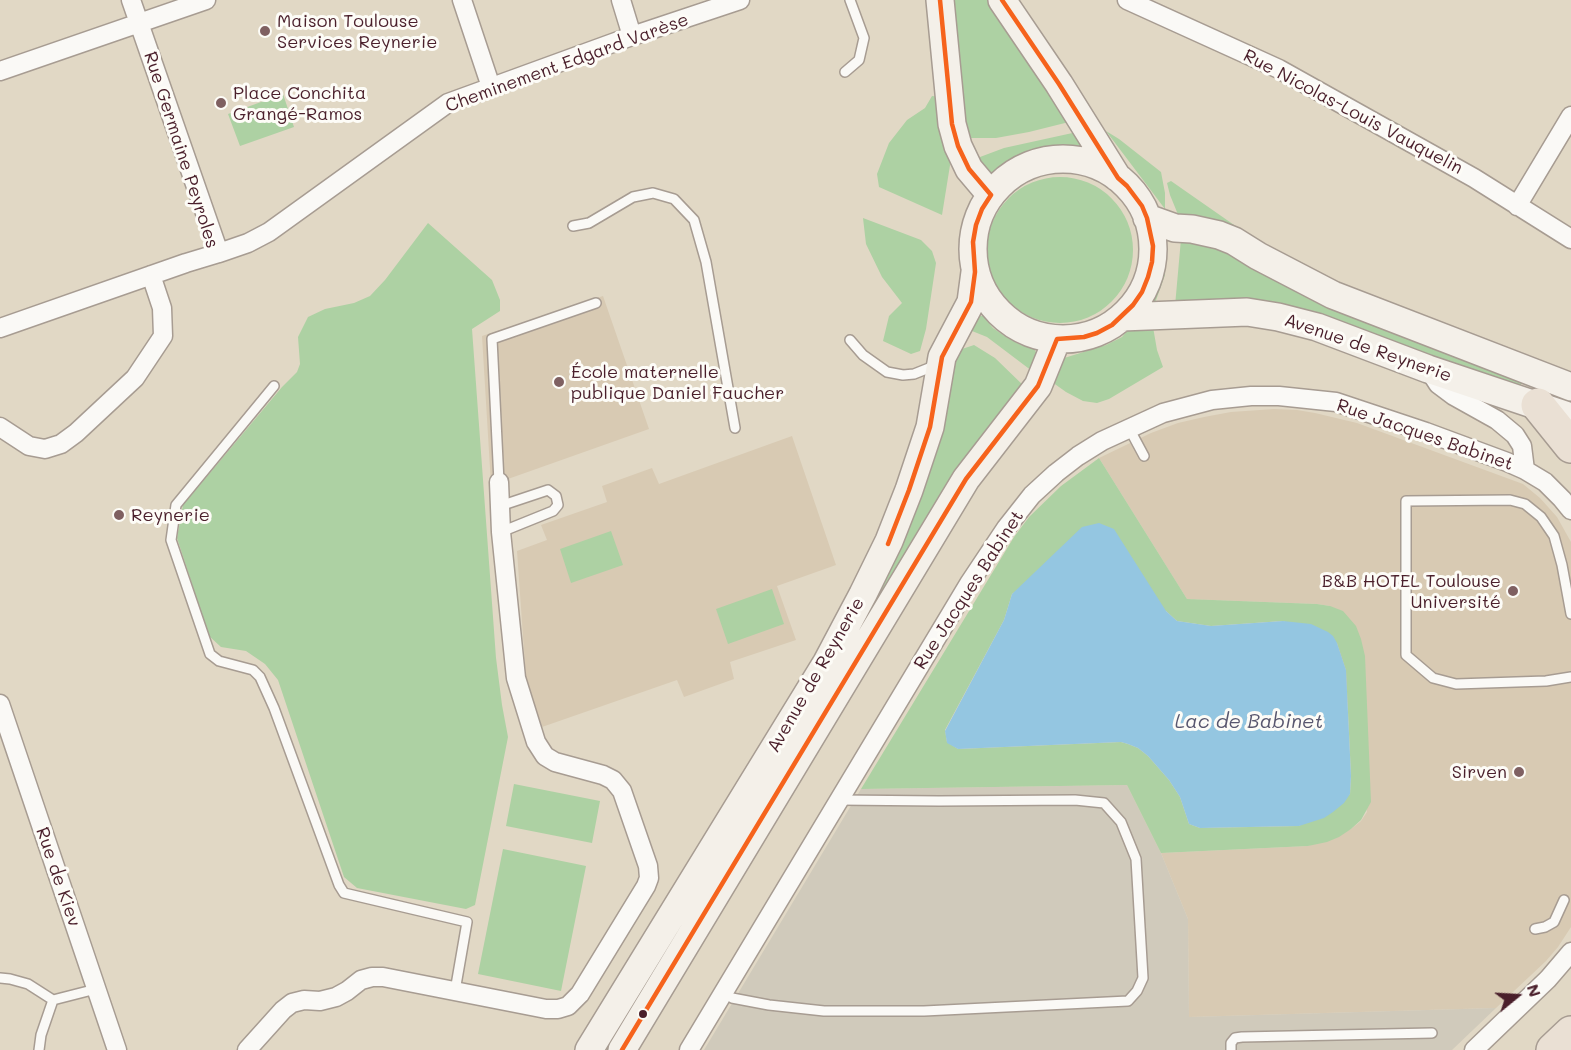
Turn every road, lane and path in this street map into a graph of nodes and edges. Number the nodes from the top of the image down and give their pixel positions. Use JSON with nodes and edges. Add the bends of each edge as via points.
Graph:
{"nodes":[{"id":1,"x":130,"y":0,"type":"edge"},
{"id":2,"x":206,"y":0,"type":"edge"},
{"id":3,"x":462,"y":0,"type":"edge"},
{"id":4,"x":621,"y":0,"type":"edge"},
{"id":5,"x":740,"y":0,"type":"edge"},
{"id":6,"x":850,"y":0,"type":"edge"},
{"id":7,"x":940,"y":0,"type":"edge"},
{"id":8,"x":1002,"y":0,"type":"edge"},
{"id":9,"x":1126,"y":0,"type":"edge"},
{"id":10,"x":139,"y":23,"type":"junction"},
{"id":11,"x":632,"y":36,"type":"junction"},
{"id":12,"x":0,"y":71,"type":"edge"},
{"id":13,"x":844,"y":72,"type":"dead end"},
{"id":14,"x":491,"y":87,"type":"junction"},
{"id":15,"x":1571,"y":116,"type":"edge"},
{"id":16,"x":1118,"y":178,"type":"junction"},
{"id":17,"x":991,"y":195,"type":"junction"},
{"id":18,"x":1517,"y":206,"type":"junction"},
{"id":19,"x":1147,"y":218,"type":"junction"},
{"id":20,"x":573,"y":226,"type":"dead end"},
{"id":21,"x":1571,"y":239,"type":"edge"},
{"id":22,"x":219,"y":253,"type":"junction"},
{"id":23,"x":975,"y":272,"type":"junction"},
{"id":24,"x":151,"y":275,"type":"junction"},
{"id":25,"x":596,"y":303,"type":"dead end"},
{"id":26,"x":1122,"y":317,"type":"junction"},
{"id":27,"x":0,"y":328,"type":"edge"},
{"id":28,"x":1057,"y":339,"type":"junction"},
{"id":29,"x":850,"y":340,"type":"dead end"},
{"id":30,"x":942,"y":357,"type":"junction"},
{"id":31,"x":1428,"y":369,"type":"junction"},
{"id":32,"x":1569,"y":385,"type":"edge"},
{"id":33,"x":274,"y":386,"type":"dead end"},
{"id":34,"x":1538,"y":405,"type":"junction"},
{"id":35,"x":1571,"y":417,"type":"edge"},
{"id":36,"x":0,"y":427,"type":"edge"},
{"id":37,"x":735,"y":428,"type":"dead end"},
{"id":38,"x":1129,"y":428,"type":"junction"},
{"id":39,"x":1571,"y":446,"type":"edge"},
{"id":40,"x":1144,"y":456,"type":"dead end"},
{"id":41,"x":1525,"y":470,"type":"junction"},
{"id":42,"x":499,"y":482,"type":"joint"},
{"id":43,"x":500,"y":506,"type":"junction"},
{"id":44,"x":1571,"y":510,"type":"edge"},
{"id":45,"x":501,"y":532,"type":"junction"},
{"id":46,"x":1571,"y":614,"type":"edge"},
{"id":47,"x":1571,"y":677,"type":"edge"},
{"id":48,"x":0,"y":704,"type":"edge"},
{"id":49,"x":839,"y":800,"type":"junction"},
{"id":50,"x":1564,"y":900,"type":"dead end"},
{"id":51,"x":1535,"y":929,"type":"dead end"},
{"id":52,"x":1571,"y":952,"type":"edge"},
{"id":53,"x":5,"y":979,"type":"edge"},
{"id":54,"x":96,"y":989,"type":"junction"},
{"id":55,"x":455,"y":991,"type":"junction"},
{"id":56,"x":723,"y":992,"type":"junction"},
{"id":57,"x":53,"y":1000,"type":"junction"},
{"id":58,"x":1432,"y":1033,"type":"dead end"},
{"id":59,"x":1571,"y":1033,"type":"edge"},
{"id":60,"x":39,"y":1050,"type":"edge"},
{"id":61,"x":117,"y":1050,"type":"edge"},
{"id":62,"x":248,"y":1050,"type":"edge"},
{"id":63,"x":589,"y":1050,"type":"edge"},
{"id":64,"x":621,"y":1050,"type":"edge"},
{"id":65,"x":689,"y":1050,"type":"edge"},
{"id":66,"x":1231,"y":1050,"type":"edge"},
{"id":67,"x":1474,"y":1050,"type":"edge"},
{"id":68,"x":1552,"y":1050,"type":"edge"}],
"edges":[{"from":1,"to":10,"type":"street","name":"Rue Germaine Peyroles"},
{"from":2,"to":10,"type":"street"},
{"from":3,"to":14,"type":"street"},
{"from":4,"to":11,"type":"street"},
{"from":5,"to":11,"type":"street","name":"Cheminement Edgard Varèse"},
{"from":6,"to":13,"type":"lane","via":[[864,39],[859,60]]},
{"from":7,"to":17,"type":"main road","via":[[952,124],[969,169]]},
{"from":8,"to":16,"type":"main road"},
{"from":9,"to":18,"type":"street","name":"Rue Nicolas-Louis Vauquelin","via":[[1280,69]]},
{"from":10,"to":12,"type":"street"},
{"from":10,"to":22,"type":"street","name":"Rue Germaine Peyroles"},
{"from":11,"to":14,"type":"street","name":"Cheminement Edgard Varèse"},
{"from":14,"to":22,"type":"street","name":"Cheminement Edgard Varèse","via":[[448,103],[269,232]]},
{"from":15,"to":18,"type":"street"},
{"from":16,"to":17,"type":"main road","via":[[1093,164],[1051,160],[1011,175]]},
{"from":16,"to":19,"type":"main road","via":[[1135,196]]},
{"from":17,"to":23,"type":"main road","via":[[976,225]]},
{"from":18,"to":21,"type":"street","name":"Rue Nicolas-Louis Vauquelin"},
{"from":19,"to":26,"type":"main road","via":[[1152,262],[1142,292]]},
{"from":19,"to":32,"type":"main road","name":"Avenue de Reynerie","via":[[1175,228],[1219,235],[1332,295]]},
{"from":20,"to":37,"type":"lane","via":[[589,223],[633,197],[653,193],[674,199],[694,220],[706,262]]},
{"from":22,"to":24,"type":"street","name":"Rue Germaine Peyroles"},
{"from":23,"to":28,"type":"main road","via":[[987,297],[1005,319],[1029,333]]},
{"from":23,"to":30,"type":"main road","name":"Avenue de Reynerie","via":[[971,302]]},
{"from":24,"to":27,"type":"street","name":"Rue Germaine Peyroles"},
{"from":24,"to":36,"type":"street","via":[[162,309],[163,336],[135,378],[61,444],[45,449],[29,446]]},
{"from":25,"to":42,"type":"lane","via":[[492,339]]},
{"from":26,"to":28,"type":"main road","via":[[1097,333]]},
{"from":26,"to":31,"type":"main road","name":"Avenue de Reynerie","via":[[1247,312],[1317,327]]},
{"from":28,"to":64,"type":"main road","name":"Avenue de Reynerie","via":[[1035,390],[966,479]]},
{"from":29,"to":30,"type":"lane","via":[[863,356],[887,372],[903,375],[929,368]]},
{"from":30,"to":63,"type":"main road","name":"Avenue de Reynerie","via":[[930,427],[889,542],[863,594],[827,662]]},
{"from":31,"to":34,"type":"main road","name":"Avenue de Reynerie"},
{"from":31,"to":41,"type":"street","name":"Rue Jacques Babinet","via":[[1438,384],[1515,435],[1522,446]]},
{"from":33,"to":55,"type":"lane","via":[[176,506],[171,540],[210,654],[219,661],[253,670],[260,677],[344,893],[467,922]]},
{"from":34,"to":35,"type":"main road","name":"Avenue de Reynerie"},
{"from":34,"to":39,"type":"highway"},
{"from":38,"to":40,"type":"lane"},
{"from":38,"to":41,"type":"street","name":"Rue Jacques Babinet","via":[[1163,413],[1212,400],[1251,396],[1306,398],[1336,402]]},
{"from":38,"to":49,"type":"street","name":"Rue Jacques Babinet","via":[[1094,446],[1056,473],[1006,528]]},
{"from":41,"to":44,"type":"street","name":"Rue Jacques Babinet","via":[[1545,482]]},
{"from":42,"to":43,"type":"street"},
{"from":43,"to":45,"type":"street"},
{"from":43,"to":45,"type":"lane","via":[[548,490],[556,496],[558,505],[553,511]]},
{"from":45,"to":55,"type":"street","via":[[516,678],[536,742],[545,756],[555,762],[613,780],[622,791],[649,878],[580,994],[568,1006],[546,1009]]},
{"from":46,"to":47,"type":"lane","via":[[1554,536],[1541,517],[1525,504],[1510,500],[1406,501],[1406,655],[1433,678],[1456,684]]},
{"from":48,"to":54,"type":"street","name":"Rue de Kiev"},
{"from":49,"to":56,"type":"street","name":"Rue Jacques Babinet"},
{"from":49,"to":56,"type":"lane","via":[[1104,803],[1121,822],[1136,859],[1143,978],[1137,991],[1128,1001],[913,1011],[813,1010],[760,1004]]},
{"from":50,"to":51,"type":"lane","via":[[1554,922]]},
{"from":52,"to":67,"type":"street"},
{"from":53,"to":57,"type":"lane","via":[[28,984]]},
{"from":54,"to":57,"type":"lane"},
{"from":54,"to":61,"type":"street","name":"Rue de Kiev"},
{"from":55,"to":62,"type":"street","via":[[383,977],[361,980],[331,998],[292,1003]]},
{"from":56,"to":65,"type":"street","name":"Rue Jacques Babinet"},
{"from":57,"to":60,"type":"lane"},
{"from":58,"to":66,"type":"lane","via":[[1242,1037],[1235,1038]]},
{"from":59,"to":68,"type":"highway"}]}
